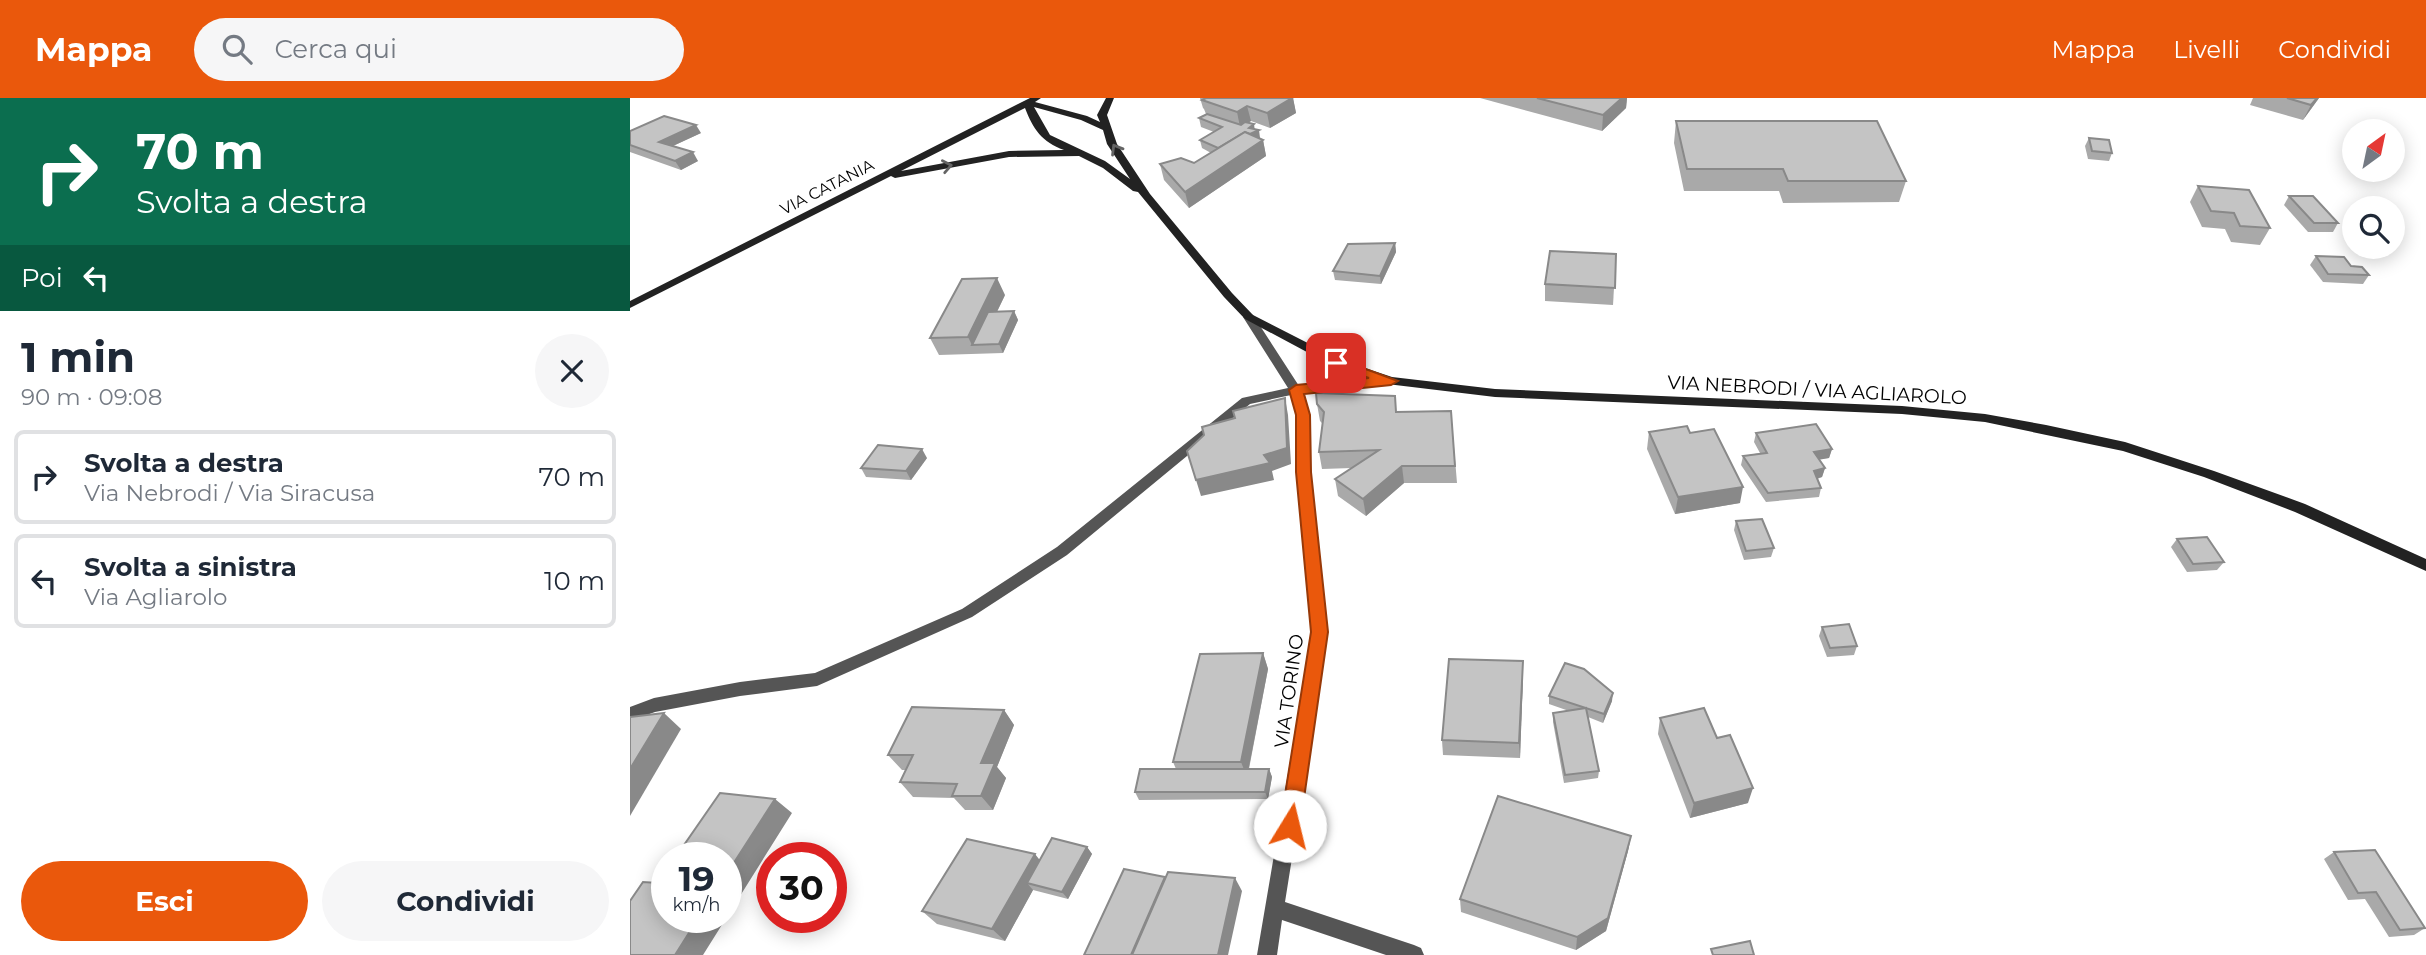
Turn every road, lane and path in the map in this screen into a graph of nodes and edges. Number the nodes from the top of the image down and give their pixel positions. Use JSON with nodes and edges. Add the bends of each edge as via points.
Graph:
{"nodes":[{"id":1,"x":1110,"y":98,"type":"edge"},
{"id":2,"x":1033,"y":100,"type":"edge"},
{"id":3,"x":1104,"y":128,"type":"junction"},
{"id":4,"x":1078,"y":153,"type":"junction"},
{"id":5,"x":880,"y":178,"type":"junction"},
{"id":6,"x":1146,"y":196,"type":"junction"},
{"id":7,"x":630,"y":305,"type":"edge"},
{"id":8,"x":1249,"y":317,"type":"junction"},
{"id":9,"x":1391,"y":381,"type":"junction"},
{"id":10,"x":1296,"y":390,"type":"junction"},
{"id":11,"x":2426,"y":565,"type":"edge"},
{"id":12,"x":630,"y":714,"type":"edge"},
{"id":13,"x":1277,"y":909,"type":"junction"},
{"id":14,"x":1267,"y":955,"type":"edge"},
{"id":15,"x":1414,"y":955,"type":"edge"}],
"edges":[{"from":1,"to":3,"type":"street","via":[[1102,116]]},
{"from":2,"to":3,"type":"street"},
{"from":2,"to":4,"type":"street","via":[[1036,127],[1046,138]]},
{"from":2,"to":5,"type":"street","name":"VIA CATANIA"},
{"from":6,"to":3,"type":"street","one_way":true},
{"from":5,"to":4,"type":"street","one_way":true,"via":[[1009,154]]},
{"from":4,"to":6,"type":"street","via":[[1107,166]]},
{"from":5,"to":7,"type":"street","name":"VIA CATANIA"},
{"from":6,"to":8,"type":"street","name":"VIA NEBRODI / VIA AGLIAROLO"},
{"from":8,"to":9,"type":"street","name":"VIA NEBRODI / VIA AGLIAROLO","via":[[1336,363]]},
{"from":8,"to":10,"type":"street"},
{"from":9,"to":10,"type":"street"},
{"from":9,"to":11,"type":"street","name":"VIA NEBRODI / VIA AGLIAROLO","via":[[1495,393],[1902,410],[1985,418],[2125,447],[2209,474],[2300,508]]},
{"from":10,"to":12,"type":"street","via":[[1247,401],[1062,551],[967,613],[817,679],[667,703]]},
{"from":10,"to":13,"type":"street","name":"VIA TORINO","via":[[1303,415],[1303,472],[1320,632]]},
{"from":13,"to":14,"type":"street","name":"VIA TORINO"},
{"from":13,"to":15,"type":"street"}]}
